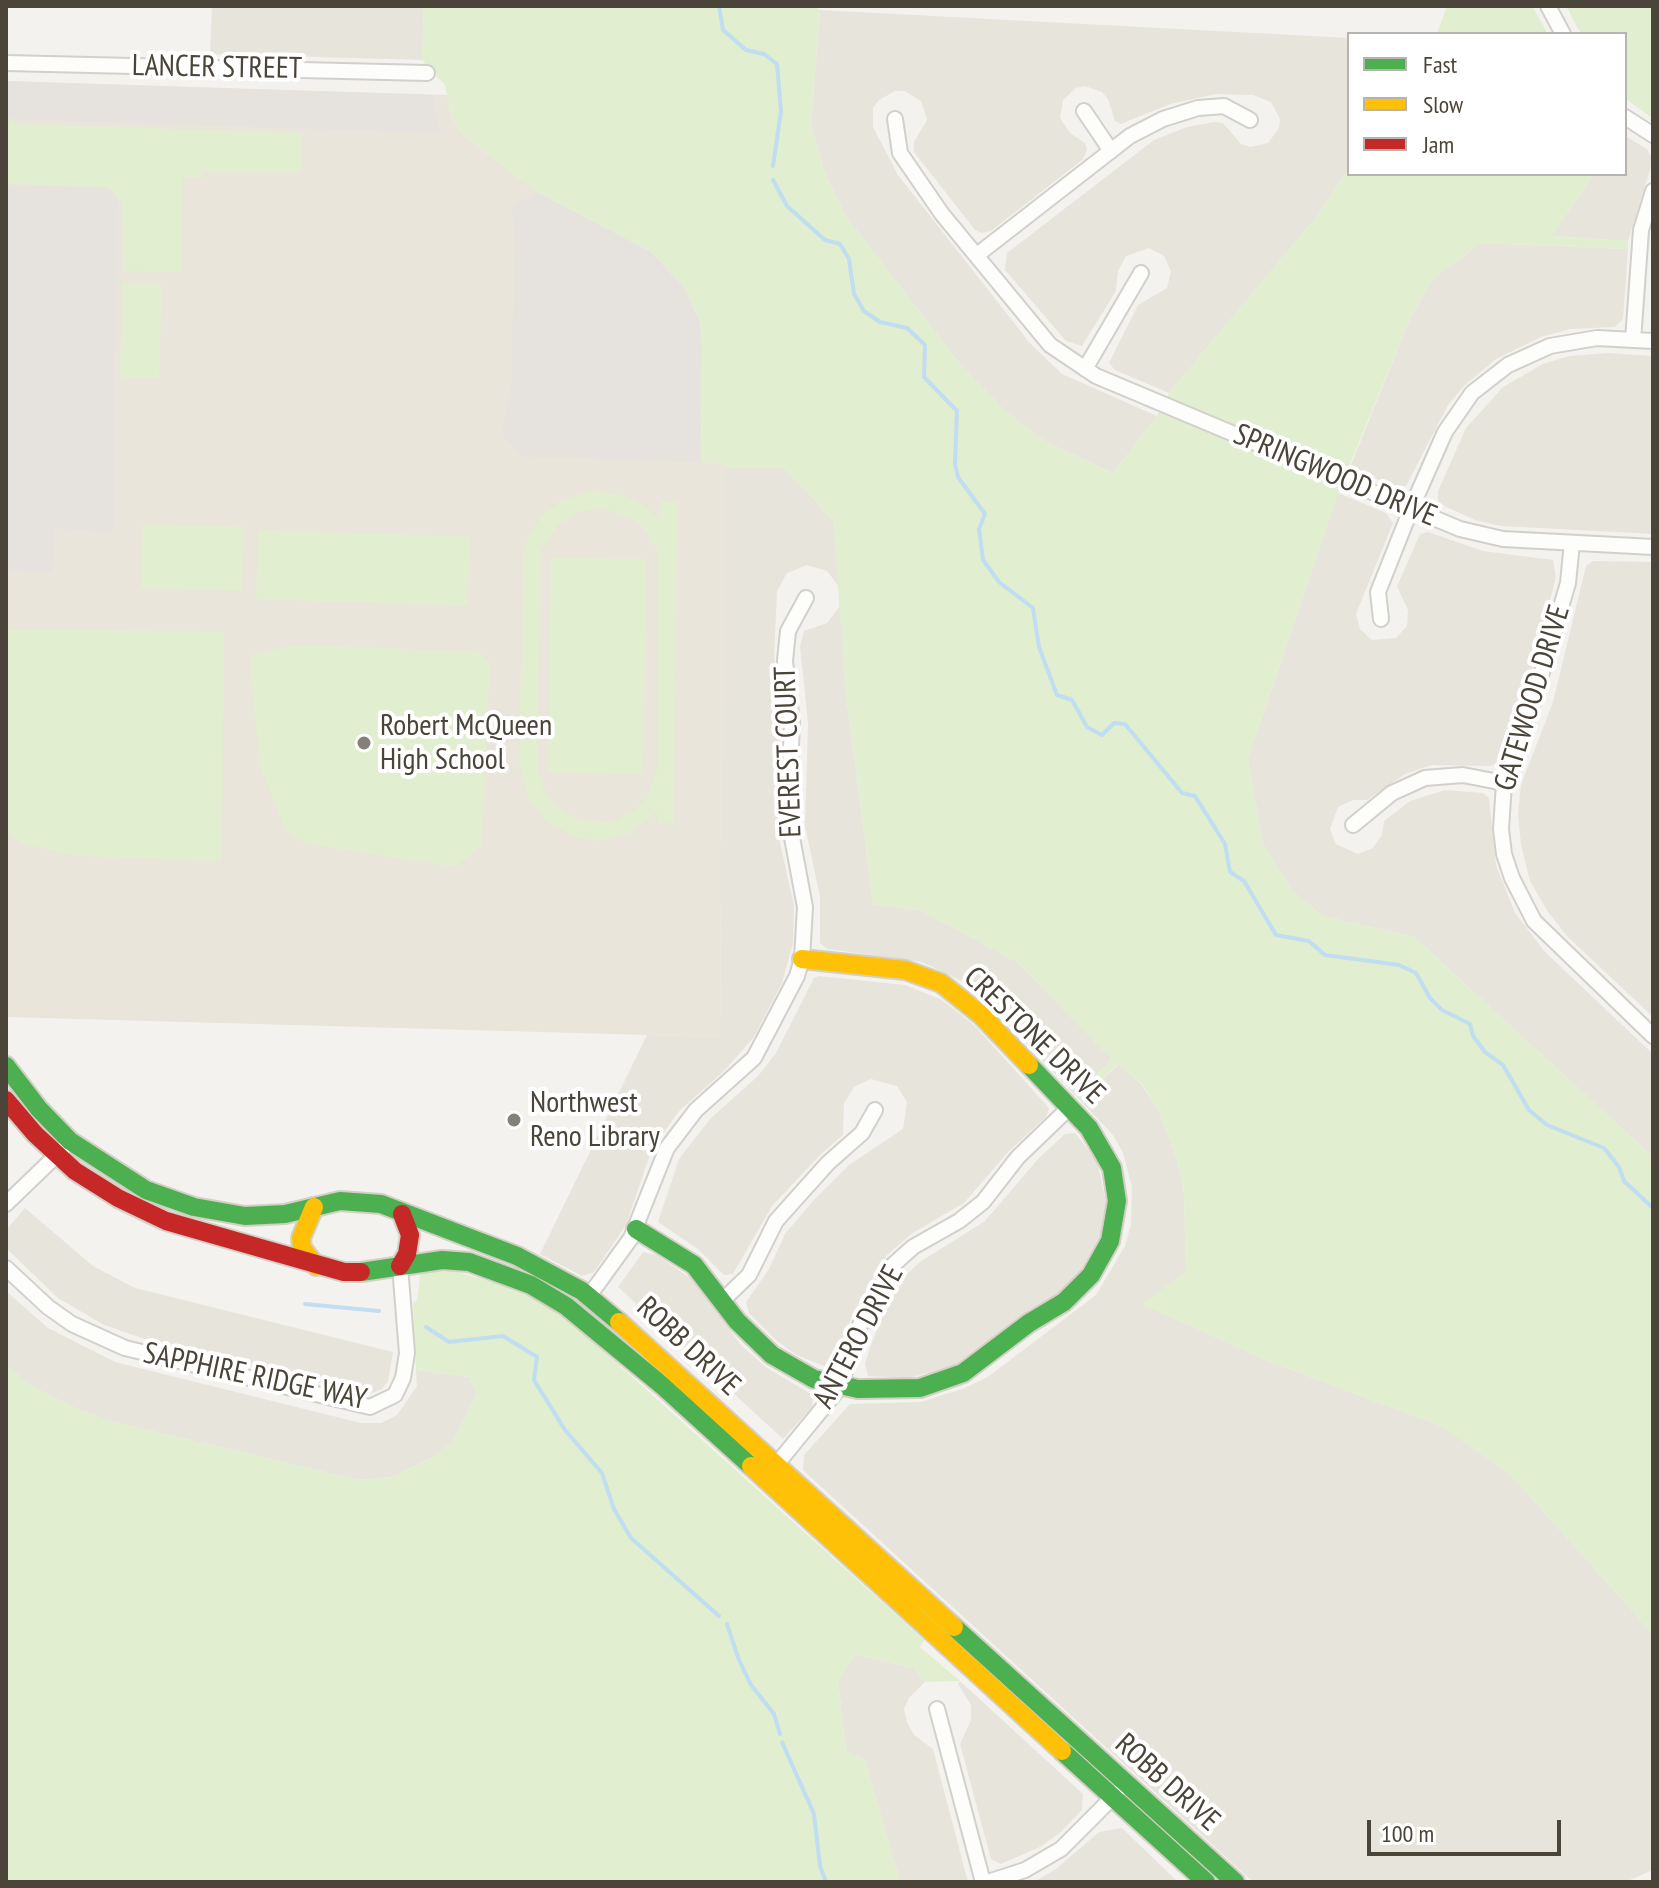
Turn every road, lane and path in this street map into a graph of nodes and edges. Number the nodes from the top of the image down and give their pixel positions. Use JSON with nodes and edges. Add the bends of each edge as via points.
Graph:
{"nodes":[{"id":1,"x":1548,"y":6,"type":"edge"},
{"id":2,"x":1562,"y":32,"type":"edge"},
{"id":3,"x":6,"y":63,"type":"edge"},
{"id":4,"x":427,"y":73,"type":"dead end"},
{"id":5,"x":1084,"y":111,"type":"dead end"},
{"id":6,"x":1627,"y":118,"type":"edge"},
{"id":7,"x":895,"y":119,"type":"dead end"},
{"id":8,"x":1250,"y":120,"type":"dead end"},
{"id":9,"x":1653,"y":135,"type":"edge"},
{"id":10,"x":1111,"y":151,"type":"junction"},
{"id":11,"x":1653,"y":191,"type":"edge"},
{"id":12,"x":977,"y":255,"type":"junction"},
{"id":13,"x":1141,"y":273,"type":"dead end"},
{"id":14,"x":1633,"y":340,"type":"junction"},
{"id":15,"x":1653,"y":341,"type":"edge"},
{"id":16,"x":1085,"y":369,"type":"junction"},
{"id":17,"x":1411,"y":509,"type":"junction"},
{"id":18,"x":1572,"y":543,"type":"junction"},
{"id":19,"x":1653,"y":547,"type":"edge"},
{"id":20,"x":806,"y":598,"type":"dead end"},
{"id":21,"x":1381,"y":619,"type":"dead end"},
{"id":22,"x":1504,"y":783,"type":"junction"},
{"id":23,"x":1353,"y":825,"type":"dead end"},
{"id":24,"x":802,"y":959,"type":"junction"},
{"id":25,"x":1653,"y":1036,"type":"edge"},
{"id":26,"x":6,"y":1066,"type":"edge"},
{"id":27,"x":6,"y":1100,"type":"edge"},
{"id":28,"x":1069,"y":1108,"type":"junction"},
{"id":29,"x":875,"y":1110,"type":"dead end"},
{"id":30,"x":70,"y":1141,"type":"junction"},
{"id":31,"x":57,"y":1155,"type":"junction"},
{"id":32,"x":6,"y":1204,"type":"edge"},
{"id":33,"x":314,"y":1207,"type":"junction"},
{"id":34,"x":402,"y":1214,"type":"junction"},
{"id":35,"x":636,"y":1229,"type":"junction"},
{"id":36,"x":316,"y":1266,"type":"junction"},
{"id":37,"x":400,"y":1266,"type":"junction"},
{"id":38,"x":6,"y":1268,"type":"edge"},
{"id":39,"x":589,"y":1296,"type":"junction"},
{"id":40,"x":723,"y":1300,"type":"junction"},
{"id":41,"x":840,"y":1387,"type":"junction"},
{"id":42,"x":769,"y":1473,"type":"junction"},
{"id":43,"x":937,"y":1709,"type":"dead end"},
{"id":44,"x":1125,"y":1783,"type":"junction"},
{"id":45,"x":1112,"y":1799,"type":"junction"},
{"id":46,"x":986,"y":1882,"type":"edge"},
{"id":47,"x":1206,"y":1882,"type":"edge"},
{"id":48,"x":1235,"y":1882,"type":"edge"}],
"edges":[{"from":1,"to":2,"type":"street"},
{"from":3,"to":4,"type":"street","name":"LANCER STREET"},
{"from":5,"to":10,"type":"street"},
{"from":6,"to":9,"type":"street"},
{"from":7,"to":12,"type":"street","name":"SPRINGWOOD DRIVE","via":[[895,137],[909,170]]},
{"from":8,"to":10,"type":"street","via":[[1224,106],[1198,108],[1163,119]]},
{"from":10,"to":12,"type":"street"},
{"from":11,"to":14,"type":"street","via":[[1641,230]]},
{"from":12,"to":16,"type":"street","name":"SPRINGWOOD DRIVE","via":[[1050,345]]},
{"from":13,"to":16,"type":"street"},
{"from":14,"to":15,"type":"street"},
{"from":14,"to":17,"type":"street","via":[[1597,338],[1550,346],[1490,377],[1445,432]]},
{"from":16,"to":17,"type":"street","name":"SPRINGWOOD DRIVE"},
{"from":17,"to":18,"type":"street","name":"SPRINGWOOD DRIVE","via":[[1482,535]]},
{"from":17,"to":21,"type":"street","via":[[1378,592]]},
{"from":18,"to":19,"type":"street","name":"SPRINGWOOD DRIVE"},
{"from":18,"to":22,"type":"street","name":"GATEWOOD DRIVE","via":[[1568,583]]},
{"from":20,"to":24,"type":"street","name":"EVEREST COURT","via":[[788,631],[785,661],[792,723],[788,816],[805,907]]},
{"from":22,"to":23,"type":"street","via":[[1463,775],[1425,778],[1392,793]]},
{"from":22,"to":25,"type":"street","name":"GATEWOOD DRIVE","via":[[1504,854],[1522,901],[1553,942]]},
{"from":24,"to":28,"type":"street","name":"CRESTONE DRIVE","via":[[905,970],[941,983],[981,1015]]},
{"from":24,"to":35,"type":"street","name":"EVEREST COURT","via":[[764,1044],[696,1110],[667,1148]]},
{"from":26,"to":30,"type":"street","name":"ROBB DRIVE"},
{"from":27,"to":31,"type":"street","name":"ROBB DRIVE"},
{"from":28,"to":41,"type":"street","name":"ANTERO DRIVE","via":[[1018,1157],[983,1202],[893,1265],[862,1319]]},
{"from":28,"to":41,"type":"street","name":"CRESTONE DRIVE","via":[[1101,1145],[1116,1184],[1114,1227],[1085,1282],[963,1373],[920,1388]]},
{"from":29,"to":40,"type":"street","via":[[862,1133],[776,1221],[749,1275]]},
{"from":30,"to":31,"type":"street"},
{"from":30,"to":33,"type":"street","name":"ROBB DRIVE","via":[[125,1180],[194,1207],[245,1216]]},
{"from":31,"to":32,"type":"street"},
{"from":31,"to":36,"type":"street","name":"ROBB DRIVE","via":[[108,1192],[166,1221]]},
{"from":33,"to":34,"type":"street","name":"ROBB DRIVE","via":[[358,1201]]},
{"from":33,"to":36,"type":"street","via":[[301,1238]]},
{"from":34,"to":37,"type":"street","via":[[410,1235]]},
{"from":34,"to":39,"type":"street","name":"ROBB DRIVE","via":[[517,1256]]},
{"from":35,"to":39,"type":"street","name":"EVEREST COURT"},
{"from":35,"to":40,"type":"street","name":"CRESTONE DRIVE","via":[[694,1265]]},
{"from":36,"to":37,"type":"street","name":"ROBB DRIVE","via":[[357,1272]]},
{"from":37,"to":38,"type":"street","name":"SAPPHIRE RIDGE WAY","via":[[407,1353],[403,1378],[395,1395],[370,1407],[125,1348],[60,1315]]},
{"from":37,"to":42,"type":"street","name":"ROBB DRIVE","via":[[469,1262],[547,1294]]},
{"from":39,"to":42,"type":"street","name":"ROBB DRIVE"},
{"from":40,"to":41,"type":"street","name":"CRESTONE DRIVE","via":[[772,1355]]},
{"from":41,"to":42,"type":"street","name":"ANTERO DRIVE"},
{"from":42,"to":44,"type":"street","name":"ROBB DRIVE"},
{"from":42,"to":45,"type":"street","name":"ROBB DRIVE"},
{"from":43,"to":46,"type":"street"},
{"from":44,"to":45,"type":"street"},
{"from":44,"to":48,"type":"street","name":"ROBB DRIVE"},
{"from":45,"to":46,"type":"street","via":[[1061,1849],[1025,1870]]},
{"from":45,"to":47,"type":"street","name":"ROBB DRIVE"}]}
